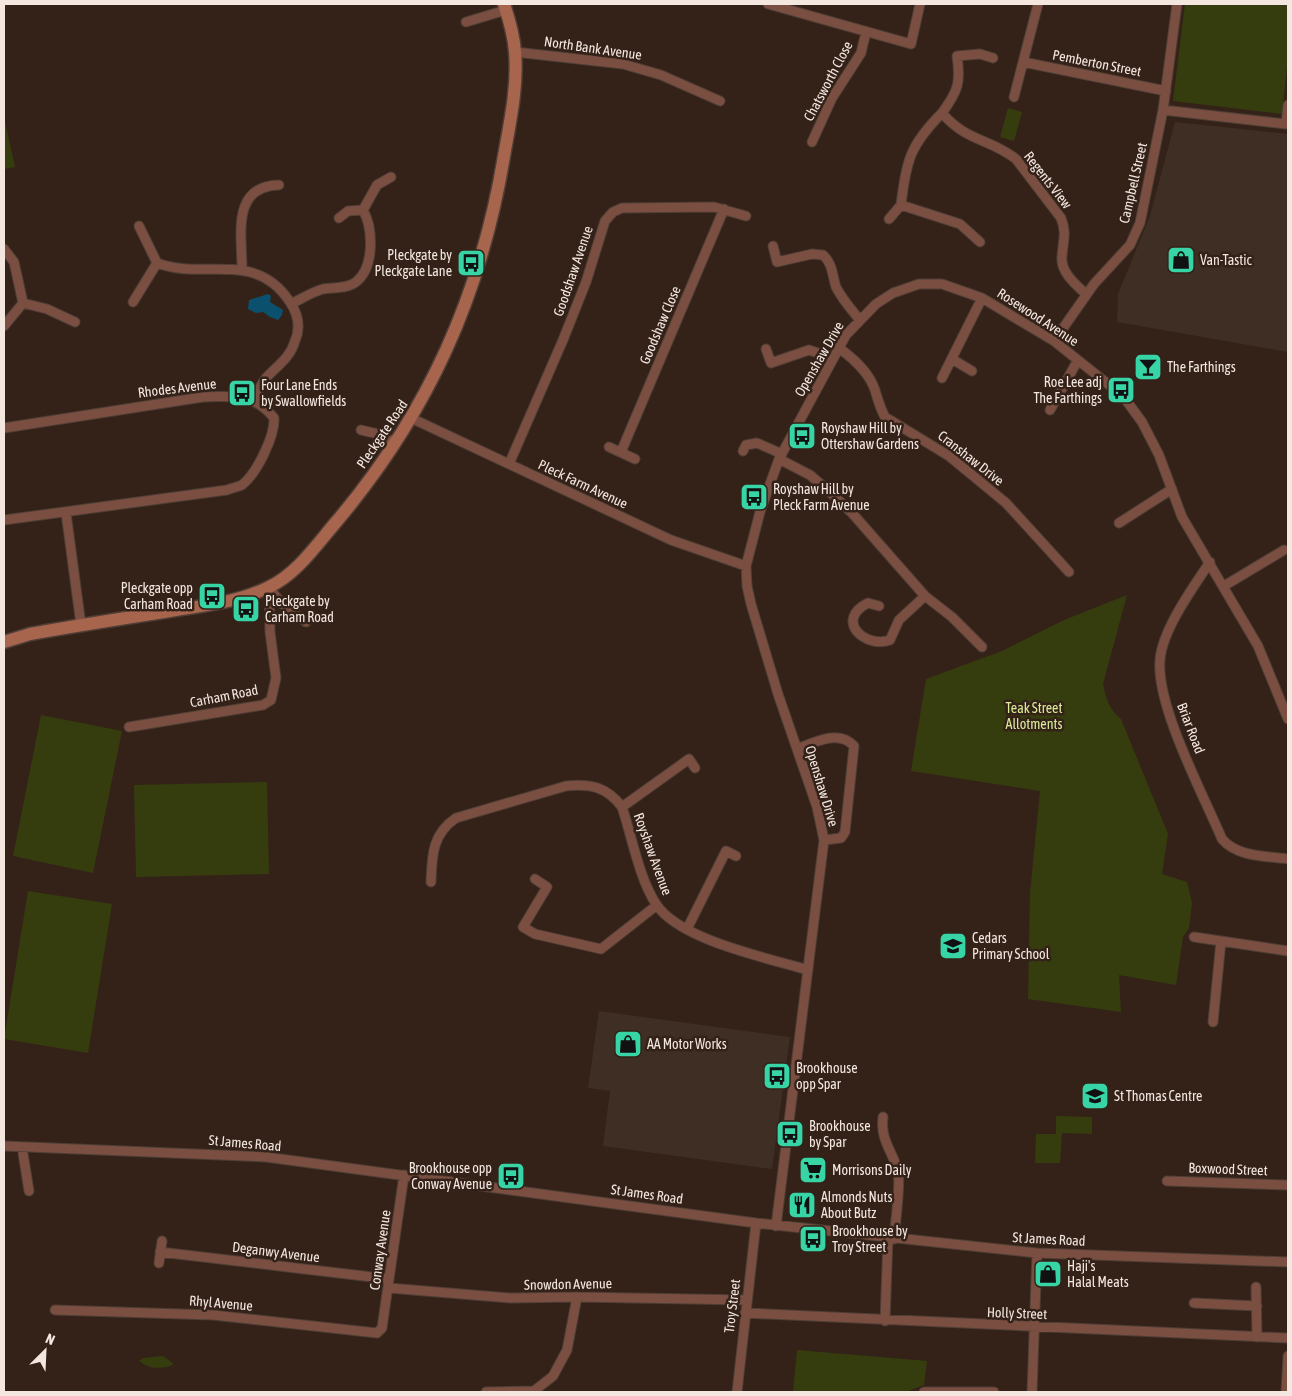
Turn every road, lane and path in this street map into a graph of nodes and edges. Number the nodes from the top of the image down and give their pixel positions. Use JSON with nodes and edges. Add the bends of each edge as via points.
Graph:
{"nodes":[{"id":1,"x":768,"y":4,"type":"edge"},
{"id":2,"x":920,"y":4,"type":"edge"},
{"id":3,"x":1038,"y":4,"type":"edge"},
{"id":4,"x":1177,"y":4,"type":"edge"},
{"id":5,"x":782,"y":6,"type":"edge"},
{"id":6,"x":505,"y":7,"type":"edge"},
{"id":7,"x":466,"y":22,"type":"dead end"},
{"id":8,"x":866,"y":32,"type":"junction"},
{"id":9,"x":515,"y":52,"type":"junction"},
{"id":10,"x":993,"y":58,"type":"dead end"},
{"id":11,"x":1023,"y":62,"type":"junction"},
{"id":12,"x":1166,"y":91,"type":"junction"},
{"id":13,"x":1014,"y":98,"type":"dead end"},
{"id":14,"x":720,"y":102,"type":"dead end"},
{"id":15,"x":1288,"y":105,"type":"edge"},
{"id":16,"x":1163,"y":110,"type":"junction"},
{"id":17,"x":942,"y":113,"type":"junction"},
{"id":18,"x":812,"y":142,"type":"dead end"},
{"id":19,"x":391,"y":177,"type":"dead end"},
{"id":20,"x":279,"y":185,"type":"dead end"},
{"id":21,"x":902,"y":205,"type":"junction"},
{"id":22,"x":724,"y":209,"type":"junction"},
{"id":23,"x":364,"y":210,"type":"junction"},
{"id":24,"x":746,"y":216,"type":"dead end"},
{"id":25,"x":339,"y":218,"type":"dead end"},
{"id":26,"x":889,"y":219,"type":"dead end"},
{"id":27,"x":139,"y":226,"type":"dead end"},
{"id":28,"x":980,"y":242,"type":"dead end"},
{"id":29,"x":773,"y":246,"type":"dead end"},
{"id":30,"x":4,"y":249,"type":"edge"},
{"id":31,"x":157,"y":263,"type":"junction"},
{"id":32,"x":242,"y":269,"type":"junction"},
{"id":33,"x":1086,"y":294,"type":"junction"},
{"id":34,"x":982,"y":298,"type":"junction"},
{"id":35,"x":133,"y":302,"type":"dead end"},
{"id":36,"x":22,"y":303,"type":"junction"},
{"id":37,"x":291,"y":304,"type":"junction"},
{"id":38,"x":859,"y":320,"type":"junction"},
{"id":39,"x":75,"y":322,"type":"dead end"},
{"id":40,"x":4,"y":326,"type":"edge"},
{"id":41,"x":1054,"y":341,"type":"junction"},
{"id":42,"x":839,"y":348,"type":"junction"},
{"id":43,"x":766,"y":349,"type":"dead end"},
{"id":44,"x":833,"y":358,"type":"junction"},
{"id":45,"x":952,"y":359,"type":"junction"},
{"id":46,"x":1078,"y":360,"type":"junction"},
{"id":47,"x":972,"y":371,"type":"dead end"},
{"id":48,"x":942,"y":378,"type":"dead end"},
{"id":49,"x":255,"y":400,"type":"junction"},
{"id":50,"x":1050,"y":410,"type":"dead end"},
{"id":51,"x":411,"y":418,"type":"junction"},
{"id":52,"x":4,"y":428,"type":"edge"},
{"id":53,"x":361,"y":430,"type":"dead end"},
{"id":54,"x":395,"y":443,"type":"junction"},
{"id":55,"x":609,"y":447,"type":"dead end"},
{"id":56,"x":743,"y":451,"type":"dead end"},
{"id":57,"x":621,"y":452,"type":"junction"},
{"id":58,"x":780,"y":456,"type":"junction"},
{"id":59,"x":635,"y":458,"type":"dead end"},
{"id":60,"x":509,"y":464,"type":"junction"},
{"id":61,"x":1172,"y":489,"type":"junction"},
{"id":62,"x":66,"y":512,"type":"junction"},
{"id":63,"x":4,"y":520,"type":"edge"},
{"id":64,"x":1119,"y":523,"type":"dead end"},
{"id":65,"x":1284,"y":550,"type":"dead end"},
{"id":66,"x":1210,"y":562,"type":"junction"},
{"id":67,"x":746,"y":566,"type":"junction"},
{"id":68,"x":1069,"y":572,"type":"dead end"},
{"id":69,"x":1224,"y":586,"type":"junction"},
{"id":70,"x":269,"y":587,"type":"junction"},
{"id":71,"x":925,"y":596,"type":"junction"},
{"id":72,"x":879,"y":606,"type":"dead end"},
{"id":73,"x":306,"y":622,"type":"dead end"},
{"id":74,"x":82,"y":625,"type":"junction"},
{"id":75,"x":4,"y":642,"type":"edge"},
{"id":76,"x":982,"y":647,"type":"dead end"},
{"id":77,"x":1288,"y":719,"type":"edge"},
{"id":78,"x":129,"y":727,"type":"dead end"},
{"id":79,"x":797,"y":749,"type":"junction"},
{"id":80,"x":695,"y":768,"type":"dead end"},
{"id":81,"x":622,"y":807,"type":"junction"},
{"id":82,"x":824,"y":840,"type":"junction"},
{"id":83,"x":736,"y":856,"type":"dead end"},
{"id":84,"x":1288,"y":859,"type":"edge"},
{"id":85,"x":535,"y":880,"type":"dead end"},
{"id":86,"x":431,"y":882,"type":"dead end"},
{"id":87,"x":657,"y":905,"type":"junction"},
{"id":88,"x":687,"y":929,"type":"junction"},
{"id":89,"x":1194,"y":937,"type":"dead end"},
{"id":90,"x":1221,"y":941,"type":"junction"},
{"id":91,"x":1288,"y":951,"type":"edge"},
{"id":92,"x":808,"y":970,"type":"junction"},
{"id":93,"x":1213,"y":1022,"type":"dead end"},
{"id":94,"x":882,"y":1117,"type":"dead end"},
{"id":95,"x":4,"y":1146,"type":"edge"},
{"id":96,"x":22,"y":1147,"type":"junction"},
{"id":97,"x":404,"y":1175,"type":"junction"},
{"id":98,"x":1167,"y":1181,"type":"dead end"},
{"id":99,"x":1288,"y":1185,"type":"edge"},
{"id":100,"x":29,"y":1191,"type":"dead end"},
{"id":101,"x":756,"y":1223,"type":"junction"},
{"id":102,"x":776,"y":1226,"type":"junction"},
{"id":103,"x":891,"y":1239,"type":"junction"},
{"id":104,"x":162,"y":1240,"type":"dead end"},
{"id":105,"x":160,"y":1252,"type":"junction"},
{"id":106,"x":1037,"y":1253,"type":"junction"},
{"id":107,"x":1288,"y":1262,"type":"edge"},
{"id":108,"x":159,"y":1263,"type":"dead end"},
{"id":109,"x":389,"y":1284,"type":"junction"},
{"id":110,"x":1256,"y":1287,"type":"dead end"},
{"id":111,"x":578,"y":1297,"type":"junction"},
{"id":112,"x":747,"y":1300,"type":"junction"},
{"id":113,"x":1194,"y":1303,"type":"dead end"},
{"id":114,"x":1257,"y":1306,"type":"junction"},
{"id":115,"x":55,"y":1310,"type":"dead end"},
{"id":116,"x":745,"y":1313,"type":"junction"},
{"id":117,"x":885,"y":1321,"type":"junction"},
{"id":118,"x":1034,"y":1327,"type":"junction"},
{"id":119,"x":382,"y":1328,"type":"joint"},
{"id":120,"x":1257,"y":1336,"type":"junction"},
{"id":121,"x":1288,"y":1338,"type":"edge"},
{"id":122,"x":1288,"y":1356,"type":"edge"},
{"id":123,"x":486,"y":1392,"type":"edge"},
{"id":124,"x":737,"y":1392,"type":"edge"},
{"id":125,"x":924,"y":1392,"type":"edge"},
{"id":126,"x":994,"y":1392,"type":"edge"},
{"id":127,"x":1032,"y":1392,"type":"edge"},
{"id":128,"x":1286,"y":1392,"type":"edge"}],
"edges":[{"from":1,"to":5,"type":"street"},
{"from":2,"to":8,"type":"street","via":[[911,44]]},
{"from":3,"to":11,"type":"street"},
{"from":4,"to":12,"type":"street","name":"Campbell Street"},
{"from":5,"to":8,"type":"street"},
{"from":6,"to":7,"type":"street"},
{"from":6,"to":9,"type":"main road","name":"Pleckgate Road"},
{"from":8,"to":18,"type":"street","name":"Chatsworth Close","via":[[861,53],[832,98]]},
{"from":9,"to":14,"type":"street","name":"North Bank Avenue","via":[[623,64],[661,75]]},
{"from":9,"to":51,"type":"main road","name":"Pleckgate Road","via":[[514,100],[487,242],[451,342]]},
{"from":10,"to":17,"type":"street","via":[[980,54],[957,56],[958,87]]},
{"from":11,"to":12,"type":"street","name":"Pemberton Street"},
{"from":11,"to":13,"type":"street"},
{"from":12,"to":16,"type":"street","name":"Campbell Street"},
{"from":15,"to":16,"type":"street","via":[[1286,124]]},
{"from":16,"to":33,"type":"street","name":"Campbell Street","via":[[1140,223],[1130,245]]},
{"from":17,"to":21,"type":"street","via":[[918,139],[910,156],[904,176]]},
{"from":17,"to":33,"type":"street","name":"Regents View","via":[[966,135],[1016,159],[1061,218],[1065,228],[1061,258],[1064,269]]},
{"from":19,"to":23,"type":"street","via":[[377,185]]},
{"from":20,"to":32,"type":"street","via":[[267,185],[257,190],[245,203]]},
{"from":21,"to":26,"type":"street"},
{"from":21,"to":28,"type":"street","via":[[960,224]]},
{"from":22,"to":24,"type":"street","name":"Goodshaw Avenue"},
{"from":22,"to":57,"type":"street","name":"Goodshaw Close"},
{"from":22,"to":60,"type":"street","name":"Goodshaw Avenue","via":[[692,206],[622,208],[612,212],[605,221],[586,282]]},
{"from":23,"to":25,"type":"street","via":[[348,211]]},
{"from":23,"to":37,"type":"street","via":[[371,230],[370,250],[361,276],[350,285],[321,290]]},
{"from":27,"to":31,"type":"street"},
{"from":29,"to":38,"type":"street","via":[[777,262],[812,254],[823,255],[829,260],[842,298]]},
{"from":30,"to":36,"type":"street","via":[[14,262]]},
{"from":31,"to":32,"type":"street","via":[[189,270]]},
{"from":31,"to":35,"type":"street"},
{"from":32,"to":37,"type":"street","via":[[273,283]]},
{"from":33,"to":41,"type":"street","name":"Campbell Street"},
{"from":34,"to":38,"type":"street","name":"Openshaw Drive","via":[[942,284],[919,284],[893,293]]},
{"from":34,"to":41,"type":"street","name":"Rosewood Avenue"},
{"from":34,"to":45,"type":"street"},
{"from":36,"to":39,"type":"street","via":[[47,309]]},
{"from":36,"to":40,"type":"street"},
{"from":37,"to":49,"type":"street","via":[[299,328],[295,342],[282,364],[265,378]]},
{"from":38,"to":42,"type":"street","name":"Openshaw Drive"},
{"from":41,"to":46,"type":"street","name":"Rosewood Avenue"},
{"from":42,"to":44,"type":"street","name":"Openshaw Drive"},
{"from":42,"to":68,"type":"street","name":"Cranshaw Drive","via":[[865,372],[885,417],[949,456],[1006,503]]},
{"from":43,"to":44,"type":"street","via":[[771,363],[809,350]]},
{"from":44,"to":58,"type":"street","name":"Openshaw Drive"},
{"from":45,"to":47,"type":"street"},
{"from":45,"to":48,"type":"street"},
{"from":46,"to":50,"type":"street","name":"Rosewood Avenue"},
{"from":46,"to":61,"type":"street","name":"Rosewood Avenue","via":[[1123,396],[1142,422]]},
{"from":49,"to":52,"type":"street","name":"Rhodes Avenue","via":[[204,397]]},
{"from":49,"to":62,"type":"street","via":[[274,418],[275,428],[252,473],[241,485],[226,490]]},
{"from":51,"to":54,"type":"main road","name":"Pleckgate Road"},
{"from":51,"to":60,"type":"street","name":"Pleck Farm Avenue"},
{"from":53,"to":54,"type":"street"},
{"from":54,"to":70,"type":"main road","name":"Pleckgate Road","via":[[355,499],[307,556]]},
{"from":55,"to":57,"type":"street"},
{"from":56,"to":58,"type":"street","via":[[746,445],[757,443]]},
{"from":57,"to":59,"type":"street"},
{"from":58,"to":67,"type":"street","name":"Openshaw Drive"},
{"from":58,"to":71,"type":"street","via":[[832,494]]},
{"from":60,"to":67,"type":"street","name":"Pleck Farm Avenue","via":[[671,540]]},
{"from":61,"to":64,"type":"street"},
{"from":61,"to":66,"type":"street","name":"Rosewood Avenue","via":[[1182,517]]},
{"from":62,"to":63,"type":"street"},
{"from":62,"to":74,"type":"street"},
{"from":65,"to":69,"type":"street"},
{"from":66,"to":69,"type":"street","name":"Rosewood Avenue"},
{"from":66,"to":84,"type":"street","name":"Briar Road","via":[[1168,634],[1160,659],[1162,685],[1172,723],[1222,839],[1228,847],[1242,853]]},
{"from":67,"to":79,"type":"street","name":"Openshaw Drive","via":[[751,604]]},
{"from":69,"to":77,"type":"street","name":"Rosewood Avenue","via":[[1258,646]]},
{"from":70,"to":73,"type":"street","via":[[274,597]]},
{"from":70,"to":74,"type":"main road","name":"Pleckgate Road","via":[[217,604]]},
{"from":70,"to":78,"type":"street","name":"Carham Road","via":[[276,678],[271,700],[263,705]]},
{"from":71,"to":72,"type":"street","via":[[899,620],[890,640],[881,643],[860,635],[852,620],[860,606],[868,603]]},
{"from":71,"to":76,"type":"street"},
{"from":74,"to":75,"type":"main road","name":"Pleckgate Road"},
{"from":79,"to":82,"type":"street","name":"Openshaw Drive","via":[[817,807]]},
{"from":79,"to":82,"type":"street","via":[[835,737],[848,740],[854,746],[845,832],[841,838]]},
{"from":80,"to":81,"type":"street","via":[[689,759]]},
{"from":81,"to":86,"type":"street","name":"Royshaw Avenue","via":[[614,796],[599,787],[581,784],[456,818],[442,828],[434,845]]},
{"from":81,"to":87,"type":"street","name":"Royshaw Avenue","via":[[649,891]]},
{"from":82,"to":92,"type":"street","name":"Openshaw Drive"},
{"from":83,"to":88,"type":"street","via":[[726,851]]},
{"from":85,"to":87,"type":"street","via":[[547,887],[523,928],[534,934],[601,949]]},
{"from":87,"to":88,"type":"street","name":"Royshaw Avenue","via":[[666,917]]},
{"from":88,"to":92,"type":"street","name":"Royshaw Avenue","via":[[710,940]]},
{"from":89,"to":90,"type":"street"},
{"from":90,"to":91,"type":"street"},
{"from":90,"to":93,"type":"street"},
{"from":92,"to":102,"type":"street","name":"Openshaw Drive"},
{"from":94,"to":103,"type":"street","via":[[881,1128],[898,1174]]},
{"from":95,"to":96,"type":"street","name":"St James Road"},
{"from":96,"to":97,"type":"street","name":"St James Road","via":[[266,1158]]},
{"from":96,"to":100,"type":"street"},
{"from":97,"to":101,"type":"street","name":"St James Road"},
{"from":97,"to":109,"type":"street","name":"Conway Avenue"},
{"from":98,"to":99,"type":"street","name":"Boxwood Street"},
{"from":101,"to":102,"type":"street","name":"St James Road"},
{"from":101,"to":112,"type":"street","name":"Troy Street"},
{"from":102,"to":103,"type":"street","name":"St James Road"},
{"from":103,"to":106,"type":"street","name":"St James Road"},
{"from":103,"to":117,"type":"street"},
{"from":104,"to":105,"type":"street"},
{"from":105,"to":108,"type":"street"},
{"from":105,"to":109,"type":"street","name":"Deganwy Avenue"},
{"from":106,"to":107,"type":"street","name":"St James Road"},
{"from":106,"to":118,"type":"street"},
{"from":109,"to":111,"type":"street","name":"Snowdon Avenue","via":[[510,1298]]},
{"from":109,"to":119,"type":"street","name":"Conway Avenue"},
{"from":110,"to":114,"type":"street"},
{"from":111,"to":112,"type":"street","name":"Snowdon Avenue"},
{"from":111,"to":123,"type":"street","via":[[567,1350],[553,1376],[534,1391]]},
{"from":112,"to":116,"type":"street","name":"Troy Street"},
{"from":113,"to":114,"type":"street"},
{"from":114,"to":120,"type":"street"},
{"from":115,"to":119,"type":"street","name":"Rhyl Avenue","via":[[213,1315],[377,1333]]},
{"from":116,"to":117,"type":"street","name":"Holly Street"},
{"from":116,"to":124,"type":"street","name":"Troy Street"},
{"from":117,"to":118,"type":"street","name":"Holly Street"},
{"from":118,"to":120,"type":"street","name":"Holly Street"},
{"from":118,"to":127,"type":"street"},
{"from":120,"to":121,"type":"street","name":"Holly Street"},
{"from":122,"to":128,"type":"street"},
{"from":125,"to":126,"type":"street"}]}
